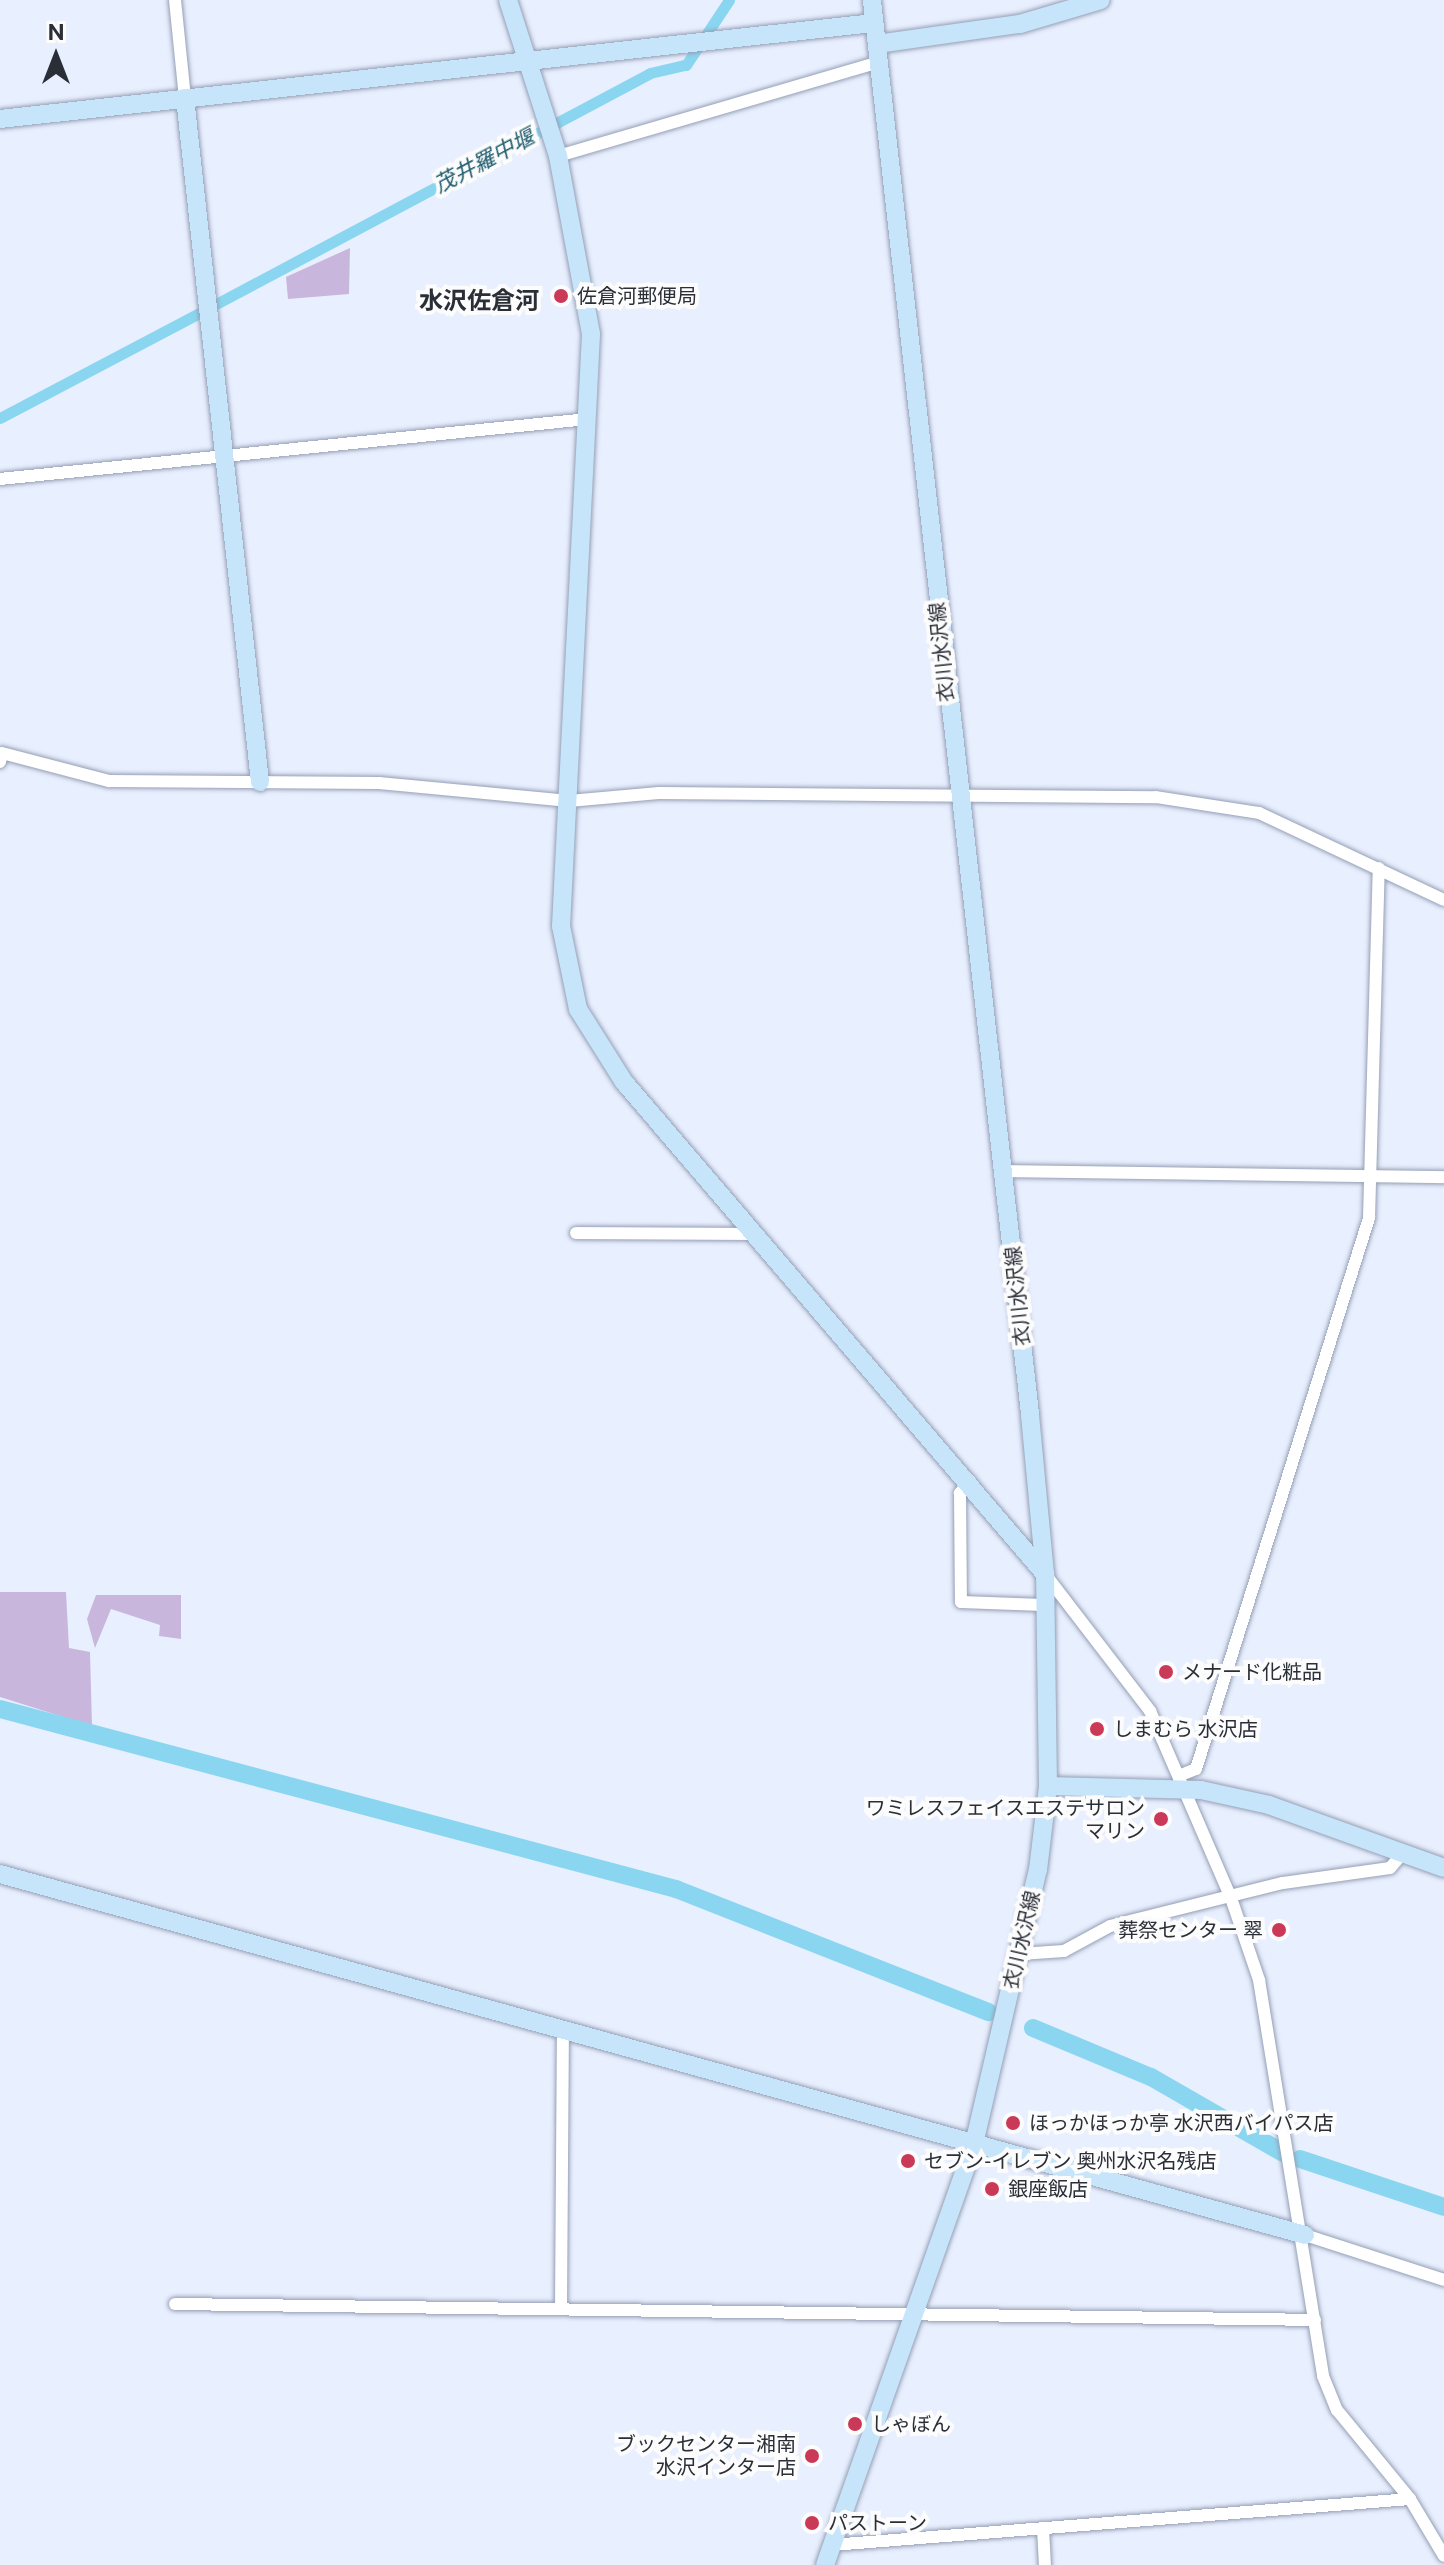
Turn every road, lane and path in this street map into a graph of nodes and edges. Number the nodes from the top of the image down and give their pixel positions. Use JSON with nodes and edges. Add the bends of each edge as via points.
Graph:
{"nodes":[{"id":1,"x":175,"y":0,"type":"edge"},
{"id":2,"x":508,"y":0,"type":"edge"},
{"id":3,"x":872,"y":0,"type":"edge"},
{"id":4,"x":1101,"y":0,"type":"edge"},
{"id":5,"x":874,"y":23,"type":"junction"},
{"id":6,"x":878,"y":53,"type":"junction"},
{"id":7,"x":526,"y":61,"type":"junction"},
{"id":8,"x":185,"y":98,"type":"junction"},
{"id":9,"x":0,"y":119,"type":"edge"},
{"id":10,"x":558,"y":156,"type":"junction"},
{"id":11,"x":588,"y":419,"type":"junction"},
{"id":12,"x":225,"y":455,"type":"junction"},
{"id":13,"x":0,"y":479,"type":"edge"},
{"id":14,"x":0,"y":762,"type":"edge"},
{"id":15,"x":260,"y":782,"type":"junction"},
{"id":16,"x":958,"y":799,"type":"junction"},
{"id":17,"x":569,"y":801,"type":"junction"},
{"id":18,"x":1379,"y":868,"type":"junction"},
{"id":19,"x":1444,"y":900,"type":"edge"},
{"id":20,"x":1005,"y":1171,"type":"junction"},
{"id":21,"x":1371,"y":1176,"type":"junction"},
{"id":22,"x":1444,"y":1177,"type":"edge"},
{"id":23,"x":576,"y":1233,"type":"dead end"},
{"id":24,"x":750,"y":1234,"type":"junction"},
{"id":25,"x":970,"y":1481,"type":"junction"},
{"id":26,"x":1045,"y":1574,"type":"junction"},
{"id":27,"x":1043,"y":1605,"type":"junction"},
{"id":28,"x":1183,"y":1782,"type":"junction"},
{"id":29,"x":1048,"y":1786,"type":"junction"},
{"id":30,"x":1402,"y":1854,"type":"junction"},
{"id":31,"x":1444,"y":1868,"type":"edge"},
{"id":32,"x":0,"y":1874,"type":"edge"},
{"id":33,"x":1231,"y":1898,"type":"junction"},
{"id":34,"x":1020,"y":1954,"type":"junction"},
{"id":35,"x":563,"y":2030,"type":"junction"},
{"id":36,"x":974,"y":2144,"type":"junction"},
{"id":37,"x":1305,"y":2235,"type":"junction"},
{"id":38,"x":1444,"y":2280,"type":"edge"},
{"id":39,"x":175,"y":2304,"type":"dead end"},
{"id":40,"x":561,"y":2308,"type":"junction"},
{"id":41,"x":913,"y":2316,"type":"junction"},
{"id":42,"x":1315,"y":2320,"type":"junction"},
{"id":43,"x":1410,"y":2499,"type":"junction"},
{"id":44,"x":1043,"y":2528,"type":"junction"},
{"id":45,"x":832,"y":2545,"type":"junction"},
{"id":46,"x":1444,"y":2556,"type":"edge"},
{"id":47,"x":825,"y":2565,"type":"edge"},
{"id":48,"x":1045,"y":2565,"type":"edge"}],
"edges":[{"from":1,"to":8,"type":"street"},
{"from":2,"to":7,"type":"street"},
{"from":3,"to":5,"type":"street","name":"衣川水沢線"},
{"from":4,"to":6,"type":"street","via":[[1020,24]]},
{"from":5,"to":6,"type":"street","name":"衣川水沢線"},
{"from":5,"to":7,"type":"street"},
{"from":6,"to":10,"type":"street"},
{"from":6,"to":16,"type":"street","name":"衣川水沢線"},
{"from":7,"to":8,"type":"street"},
{"from":7,"to":10,"type":"street"},
{"from":8,"to":9,"type":"street"},
{"from":8,"to":12,"type":"street"},
{"from":10,"to":11,"type":"street","via":[[591,334]]},
{"from":11,"to":12,"type":"street"},
{"from":11,"to":17,"type":"street"},
{"from":12,"to":13,"type":"street"},
{"from":12,"to":15,"type":"street"},
{"from":14,"to":15,"type":"street","via":[[2,753],[109,781]]},
{"from":15,"to":17,"type":"street","via":[[379,783]]},
{"from":16,"to":17,"type":"street","via":[[659,793]]},
{"from":16,"to":18,"type":"street","via":[[1156,797],[1210,804],[1259,813]]},
{"from":16,"to":20,"type":"street","name":"衣川水沢線"},
{"from":17,"to":24,"type":"street","via":[[561,926],[578,1009],[624,1082]]},
{"from":18,"to":19,"type":"street"},
{"from":18,"to":21,"type":"street"},
{"from":20,"to":21,"type":"street"},
{"from":20,"to":26,"type":"street","name":"衣川水沢線"},
{"from":21,"to":22,"type":"street"},
{"from":21,"to":28,"type":"street","via":[[1360,1250],[1196,1769]]},
{"from":23,"to":24,"type":"street"},
{"from":24,"to":25,"type":"street"},
{"from":25,"to":26,"type":"street"},
{"from":25,"to":27,"type":"street","via":[[960,1493],[960,1600]]},
{"from":26,"to":27,"type":"street","name":"衣川水沢線"},
{"from":26,"to":28,"type":"street","via":[[1135,1685]]},
{"from":27,"to":29,"type":"street","name":"衣川水沢線"},
{"from":28,"to":29,"type":"street"},
{"from":28,"to":30,"type":"street","via":[[1269,1805]]},
{"from":28,"to":33,"type":"street"},
{"from":29,"to":34,"type":"street","name":"衣川水沢線"},
{"from":30,"to":31,"type":"street"},
{"from":30,"to":33,"type":"street","via":[[1390,1868]]},
{"from":32,"to":35,"type":"street"},
{"from":33,"to":34,"type":"street","via":[[1110,1926],[1064,1951]]},
{"from":33,"to":37,"type":"street","via":[[1259,1980]]},
{"from":34,"to":36,"type":"street","name":"衣川水沢線"},
{"from":35,"to":36,"type":"street"},
{"from":35,"to":40,"type":"street"},
{"from":36,"to":37,"type":"street"},
{"from":36,"to":41,"type":"street","name":"衣川水沢線"},
{"from":37,"to":38,"type":"street"},
{"from":37,"to":42,"type":"street"},
{"from":39,"to":40,"type":"street"},
{"from":40,"to":41,"type":"street"},
{"from":41,"to":42,"type":"street"},
{"from":41,"to":45,"type":"street","name":"衣川水沢線"},
{"from":42,"to":43,"type":"street","via":[[1337,2410]]},
{"from":43,"to":44,"type":"street"},
{"from":43,"to":46,"type":"street"},
{"from":44,"to":45,"type":"street"},
{"from":44,"to":48,"type":"street"},
{"from":45,"to":47,"type":"street","name":"衣川水沢線"}]}
